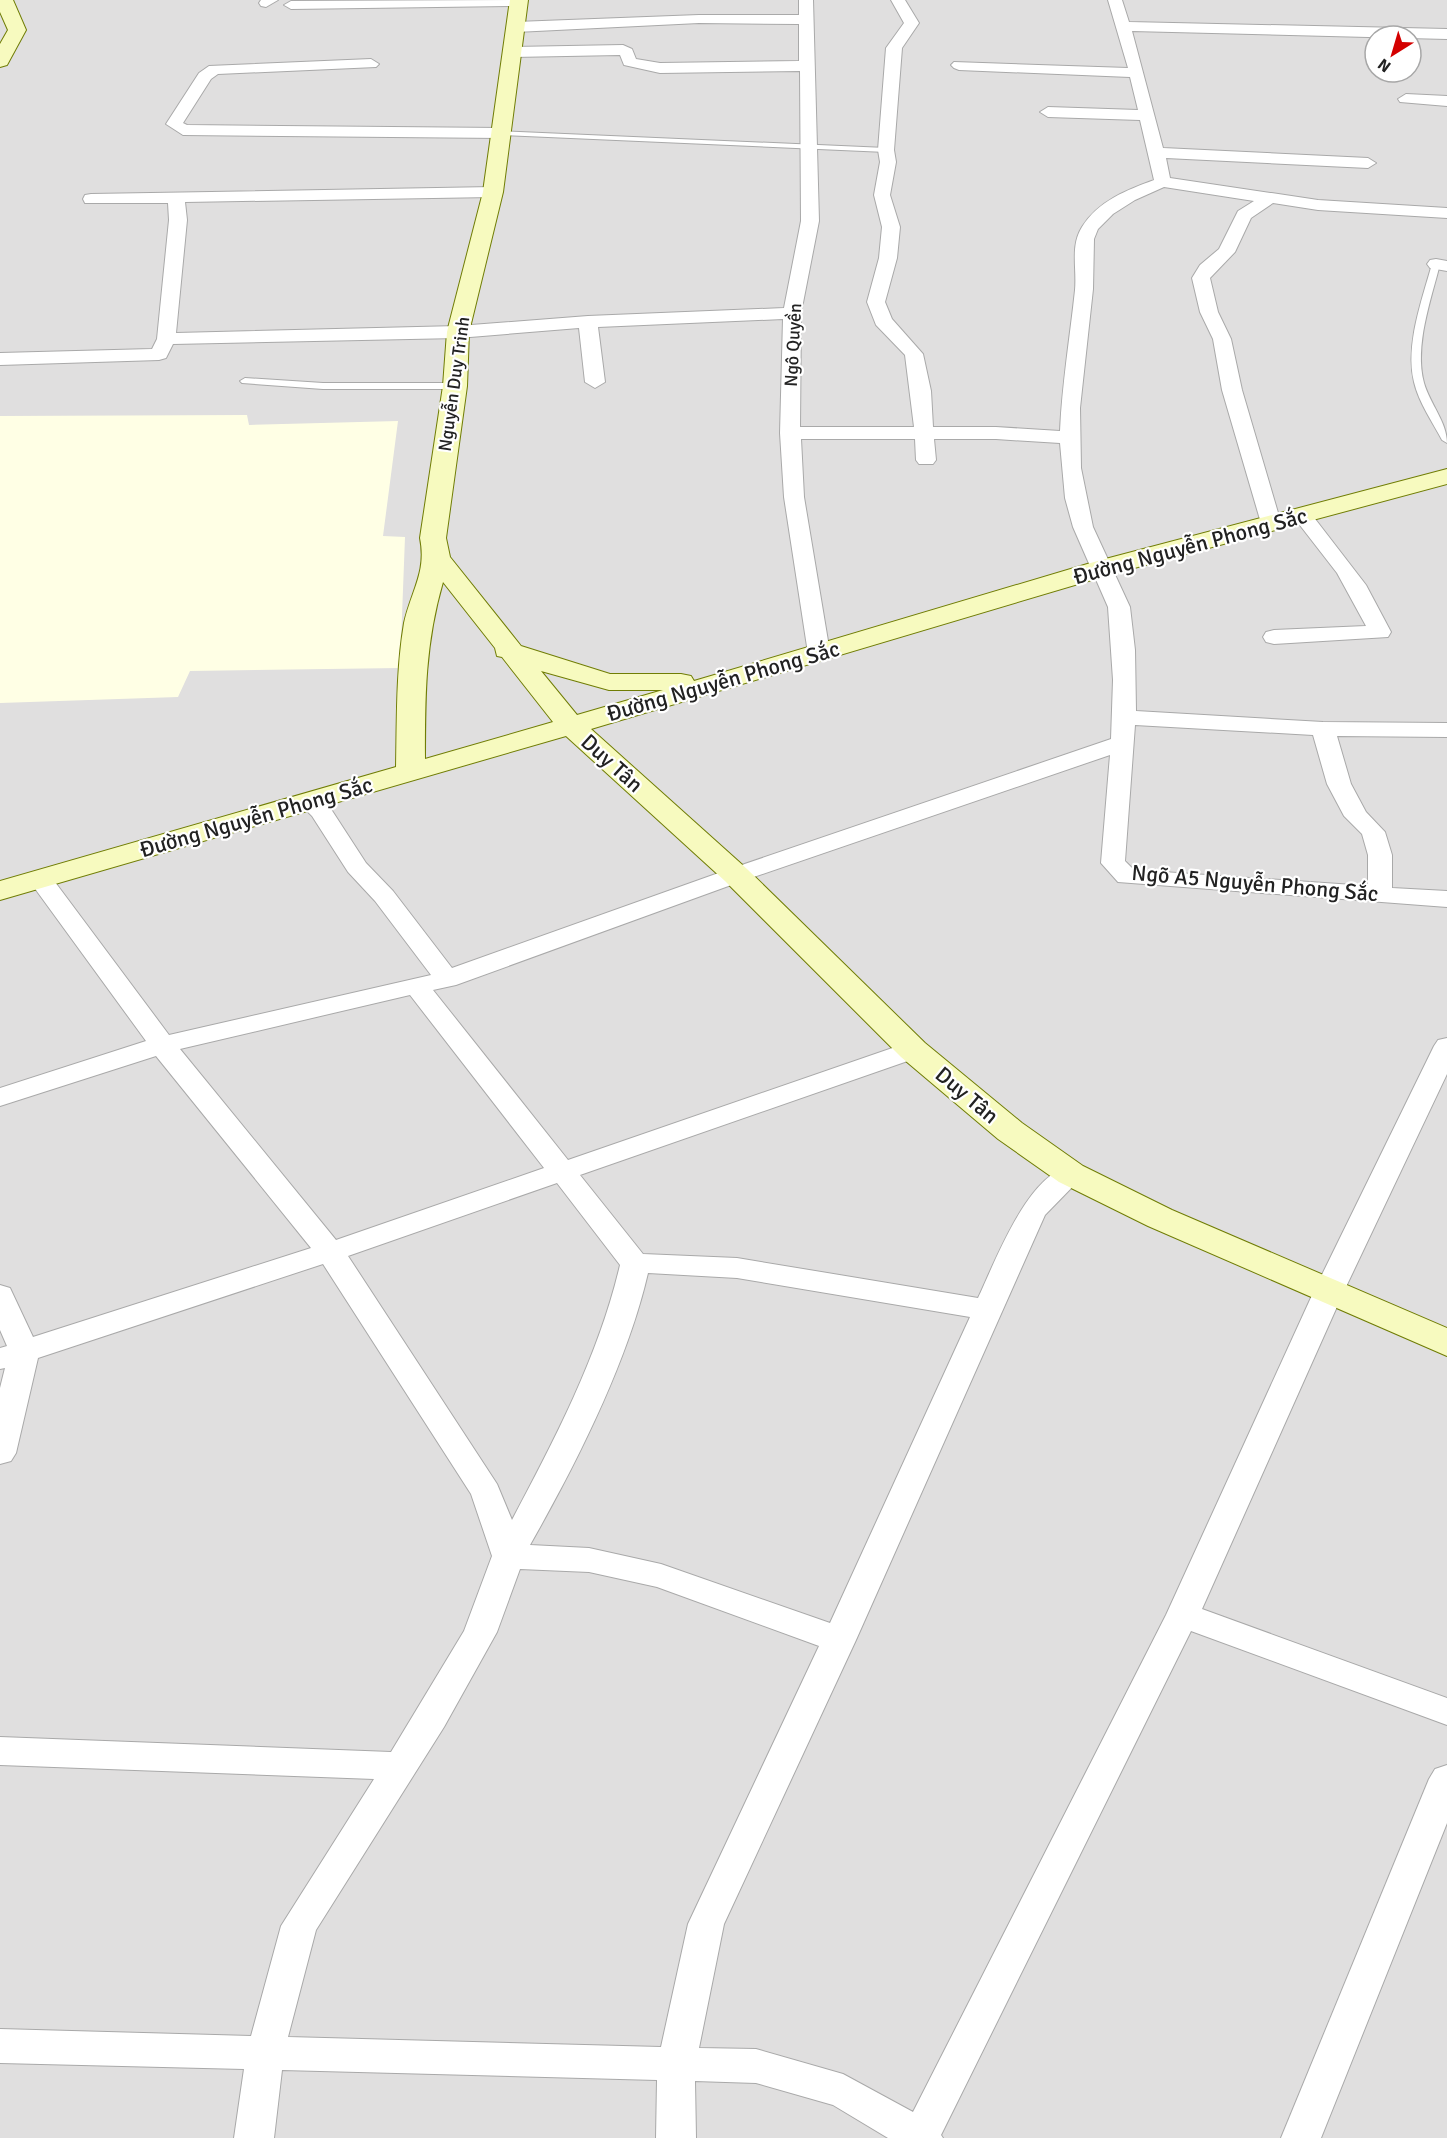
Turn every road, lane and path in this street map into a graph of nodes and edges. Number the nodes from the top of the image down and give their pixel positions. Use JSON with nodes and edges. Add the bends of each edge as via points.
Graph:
{"nodes":[{"id":1,"x":806,"y":0,"type":"edge"},
{"id":2,"x":898,"y":0,"type":"edge"},
{"id":3,"x":1115,"y":0,"type":"edge"},
{"id":4,"x":518,"y":1,"type":"edge"},
{"id":5,"x":3,"y":2,"type":"edge"},
{"id":6,"x":291,"y":5,"type":"dead end"},
{"id":7,"x":807,"y":20,"type":"junction"},
{"id":8,"x":1123,"y":26,"type":"junction"},
{"id":9,"x":516,"y":27,"type":"junction"},
{"id":10,"x":1447,"y":34,"type":"edge"},
{"id":11,"x":513,"y":52,"type":"junction"},
{"id":12,"x":0,"y":61,"type":"edge"},
{"id":13,"x":371,"y":64,"type":"dead end"},
{"id":14,"x":959,"y":65,"type":"dead end"},
{"id":15,"x":807,"y":66,"type":"junction"},
{"id":16,"x":1137,"y":73,"type":"junction"},
{"id":17,"x":1406,"y":99,"type":"dead end"},
{"id":18,"x":1447,"y":101,"type":"edge"},
{"id":19,"x":1048,"y":112,"type":"dead end"},
{"id":20,"x":1147,"y":116,"type":"junction"},
{"id":21,"x":501,"y":134,"type":"junction"},
{"id":22,"x":807,"y":147,"type":"junction"},
{"id":23,"x":886,"y":150,"type":"junction"},
{"id":24,"x":1156,"y":153,"type":"junction"},
{"id":25,"x":1368,"y":163,"type":"dead end"},
{"id":26,"x":1163,"y":182,"type":"junction"},
{"id":27,"x":493,"y":192,"type":"junction"},
{"id":28,"x":1270,"y":198,"type":"junction"},
{"id":29,"x":91,"y":199,"type":"dead end"},
{"id":30,"x":176,"y":200,"type":"junction"},
{"id":31,"x":1447,"y":213,"type":"edge"},
{"id":32,"x":1442,"y":265,"type":"edge"},
{"id":33,"x":792,"y":313,"type":"junction"},
{"id":34,"x":588,"y":322,"type":"junction"},
{"id":35,"x":458,"y":332,"type":"junction"},
{"id":36,"x":166,"y":339,"type":"junction"},
{"id":37,"x":0,"y":358,"type":"edge"},
{"id":38,"x":245,"y":381,"type":"dead end"},
{"id":39,"x":595,"y":382,"type":"dead end"},
{"id":40,"x":455,"y":386,"type":"junction"},
{"id":41,"x":925,"y":432,"type":"junction"},
{"id":42,"x":790,"y":433,"type":"junction"},
{"id":43,"x":1069,"y":438,"type":"junction"},
{"id":44,"x":1447,"y":440,"type":"edge"},
{"id":45,"x":926,"y":460,"type":"dead end"},
{"id":46,"x":1447,"y":476,"type":"edge"},
{"id":47,"x":1302,"y":515,"type":"junction"},
{"id":48,"x":1271,"y":523,"type":"junction"},
{"id":49,"x":437,"y":558,"type":"junction"},
{"id":50,"x":1103,"y":568,"type":"junction"},
{"id":51,"x":1274,"y":638,"type":"dead end"},
{"id":52,"x":507,"y":650,"type":"junction"},
{"id":53,"x":819,"y":653,"type":"junction"},
{"id":54,"x":725,"y":681,"type":"junction"},
{"id":55,"x":1125,"y":717,"type":"junction"},
{"id":56,"x":570,"y":726,"type":"junction"},
{"id":57,"x":1323,"y":729,"type":"junction"},
{"id":58,"x":1447,"y":730,"type":"edge"},
{"id":59,"x":1123,"y":743,"type":"junction"},
{"id":60,"x":410,"y":772,"type":"junction"},
{"id":61,"x":310,"y":802,"type":"junction"},
{"id":62,"x":735,"y":875,"type":"junction"},
{"id":63,"x":40,"y":879,"type":"junction"},
{"id":64,"x":0,"y":891,"type":"edge"},
{"id":65,"x":1380,"y":894,"type":"junction"},
{"id":66,"x":1447,"y":899,"type":"edge"},
{"id":67,"x":447,"y":979,"type":"junction"},
{"id":68,"x":418,"y":988,"type":"junction"},
{"id":69,"x":162,"y":1045,"type":"junction"},
{"id":70,"x":1447,"y":1046,"type":"edge"},
{"id":71,"x":913,"y":1050,"type":"junction"},
{"id":72,"x":0,"y":1097,"type":"edge"},
{"id":73,"x":561,"y":1171,"type":"junction"},
{"id":74,"x":1071,"y":1174,"type":"junction"},
{"id":75,"x":330,"y":1252,"type":"junction"},
{"id":76,"x":635,"y":1264,"type":"junction"},
{"id":77,"x":1329,"y":1291,"type":"junction"},
{"id":78,"x":0,"y":1295,"type":"edge"},
{"id":79,"x":988,"y":1310,"type":"junction"},
{"id":80,"x":1447,"y":1343,"type":"edge"},
{"id":81,"x":12,"y":1355,"type":"edge"},
{"id":82,"x":0,"y":1453,"type":"edge"},
{"id":83,"x":508,"y":1556,"type":"junction"},
{"id":84,"x":1183,"y":1615,"type":"junction"},
{"id":85,"x":839,"y":1640,"type":"junction"},
{"id":86,"x":1447,"y":1712,"type":"edge"},
{"id":87,"x":0,"y":1751,"type":"edge"},
{"id":88,"x":401,"y":1766,"type":"junction"},
{"id":89,"x":1447,"y":1779,"type":"edge"},
{"id":90,"x":0,"y":2046,"type":"edge"},
{"id":91,"x":265,"y":2053,"type":"junction"},
{"id":92,"x":676,"y":2064,"type":"junction"},
{"id":93,"x":922,"y":2137,"type":"edge"},
{"id":94,"x":254,"y":2138,"type":"edge"},
{"id":95,"x":676,"y":2138,"type":"edge"},
{"id":96,"x":1301,"y":2138,"type":"edge"}],
"edges":[{"from":1,"to":7,"type":"street","name":"Ngô Quyền"},
{"from":2,"to":23,"type":"street","via":[[912,23],[894,48]]},
{"from":3,"to":8,"type":"street"},
{"from":4,"to":6,"type":"street"},
{"from":4,"to":9,"type":"street","name":"Nguyễn Duy Trinh"},
{"from":5,"to":12,"type":"street","via":[[17,30]]},
{"from":7,"to":9,"type":"street","via":[[699,19]]},
{"from":7,"to":15,"type":"street","name":"Ngô Quyền"},
{"from":8,"to":10,"type":"street"},
{"from":8,"to":16,"type":"street"},
{"from":9,"to":11,"type":"street","name":"Nguyễn Duy Trinh"},
{"from":11,"to":15,"type":"street","via":[[623,50],[629,62],[660,68]]},
{"from":11,"to":21,"type":"street","name":"Nguyễn Duy Trinh"},
{"from":13,"to":21,"type":"street","via":[[214,69],[174,124],[183,130]]},
{"from":14,"to":16,"type":"street"},
{"from":15,"to":22,"type":"street","name":"Ngô Quyền"},
{"from":16,"to":20,"type":"street"},
{"from":17,"to":18,"type":"street"},
{"from":19,"to":20,"type":"street"},
{"from":20,"to":24,"type":"street"},
{"from":21,"to":22,"type":"lane"},
{"from":21,"to":27,"type":"street","name":"Nguyễn Duy Trinh"},
{"from":22,"to":23,"type":"lane"},
{"from":22,"to":33,"type":"street","name":"Ngô Quyền","via":[[810,221]]},
{"from":23,"to":41,"type":"street","via":[[888,162],[882,195],[891,227],[888,258],[876,302],[883,321],[914,354]]},
{"from":24,"to":25,"type":"street"},
{"from":24,"to":26,"type":"street"},
{"from":26,"to":28,"type":"street"},
{"from":26,"to":43,"type":"street","name":"Ngõ A5 Nguyễn Phong Sắc","via":[[1102,212],[1085,238]]},
{"from":27,"to":30,"type":"street"},
{"from":27,"to":35,"type":"street","name":"Nguyễn Duy Trinh"},
{"from":28,"to":31,"type":"street","via":[[1369,210]]},
{"from":28,"to":48,"type":"street","via":[[1244,215],[1226,252],[1201,278],[1209,312],[1222,339],[1232,390]]},
{"from":29,"to":30,"type":"street"},
{"from":30,"to":36,"type":"street","via":[[178,220]]},
{"from":32,"to":44,"type":"lane","via":[[1425,306],[1417,374]]},
{"from":33,"to":34,"type":"street"},
{"from":33,"to":42,"type":"street","name":"Ngô Quyền"},
{"from":34,"to":35,"type":"street"},
{"from":34,"to":39,"type":"street"},
{"from":35,"to":36,"type":"street"},
{"from":35,"to":40,"type":"street","name":"Nguyễn Duy Trinh"},
{"from":36,"to":37,"type":"street","via":[[159,354]]},
{"from":38,"to":40,"type":"lane","via":[[323,386]]},
{"from":40,"to":49,"type":"street","name":"Nguyễn Duy Trinh","via":[[433,538]]},
{"from":41,"to":42,"type":"street"},
{"from":41,"to":43,"type":"street"},
{"from":41,"to":45,"type":"street"},
{"from":42,"to":53,"type":"street","name":"Ngô Quyền","via":[[794,497]]},
{"from":43,"to":50,"type":"street","name":"Ngõ A5 Nguyễn Phong Sắc","via":[[1083,527]]},
{"from":46,"to":47,"type":"street","name":"Đường Nguyễn Phong Sắc"},
{"from":47,"to":48,"type":"street","name":"Đường Nguyễn Phong Sắc"},
{"from":47,"to":51,"type":"street","via":[[1367,601],[1380,632]]},
{"from":48,"to":50,"type":"street","name":"Đường Nguyễn Phong Sắc"},
{"from":49,"to":52,"type":"street"},
{"from":49,"to":60,"type":"street","via":[[417,632]]},
{"from":50,"to":53,"type":"street","name":"Đường Nguyễn Phong Sắc"},
{"from":50,"to":55,"type":"street","name":"Ngõ A5 Nguyễn Phong Sắc","via":[[1121,616]]},
{"from":52,"to":54,"type":"street","via":[[609,681]]},
{"from":52,"to":56,"type":"street"},
{"from":53,"to":54,"type":"street","name":"Đường Nguyễn Phong Sắc"},
{"from":54,"to":56,"type":"street","name":"Đường Nguyễn Phong Sắc"},
{"from":55,"to":57,"type":"street"},
{"from":55,"to":59,"type":"street","name":"Ngõ A5 Nguyễn Phong Sắc"},
{"from":56,"to":60,"type":"street","name":"Đường Nguyễn Phong Sắc"},
{"from":56,"to":62,"type":"street","name":"Duy Tân"},
{"from":57,"to":58,"type":"street"},
{"from":57,"to":65,"type":"street","via":[[1339,784],[1356,816],[1372,832],[1380,855]]},
{"from":59,"to":62,"type":"street"},
{"from":59,"to":65,"type":"street","name":"Ngõ A5 Nguyễn Phong Sắc","via":[[1113,863],[1127,877]]},
{"from":60,"to":61,"type":"street","name":"Đường Nguyễn Phong Sắc"},
{"from":61,"to":63,"type":"street","name":"Đường Nguyễn Phong Sắc"},
{"from":61,"to":67,"type":"street"},
{"from":62,"to":67,"type":"street"},
{"from":62,"to":71,"type":"street","name":"Duy Tân"},
{"from":63,"to":64,"type":"street","name":"Đường Nguyễn Phong Sắc"},
{"from":63,"to":69,"type":"street"},
{"from":65,"to":66,"type":"street","name":"Ngõ A5 Nguyễn Phong Sắc"},
{"from":67,"to":68,"type":"street"},
{"from":68,"to":69,"type":"street"},
{"from":68,"to":73,"type":"street"},
{"from":69,"to":72,"type":"street"},
{"from":69,"to":75,"type":"street"},
{"from":70,"to":77,"type":"street"},
{"from":71,"to":73,"type":"street"},
{"from":71,"to":74,"type":"street","name":"Duy Tân","via":[[1010,1131]]},
{"from":73,"to":75,"type":"street"},
{"from":73,"to":76,"type":"street"},
{"from":74,"to":77,"type":"street","name":"Duy Tân","via":[[1160,1218]]},
{"from":74,"to":79,"type":"street","via":[[1033,1210]]},
{"from":75,"to":81,"type":"street"},
{"from":75,"to":83,"type":"street","via":[[486,1492]]},
{"from":76,"to":79,"type":"street","via":[[737,1268]]},
{"from":76,"to":83,"type":"street","via":[[610,1348],[543,1496]]},
{"from":77,"to":80,"type":"street","name":"Duy Tân"},
{"from":77,"to":84,"type":"street"},
{"from":78,"to":81,"type":"street"},
{"from":79,"to":85,"type":"street"},
{"from":81,"to":82,"type":"street"},
{"from":83,"to":85,"type":"street","via":[[589,1560],[661,1576]]},
{"from":83,"to":88,"type":"street","via":[[480,1632]]},
{"from":84,"to":86,"type":"street"},
{"from":84,"to":93,"type":"street"},
{"from":85,"to":92,"type":"street","via":[[706,1924]]},
{"from":87,"to":88,"type":"street"},
{"from":88,"to":91,"type":"street","via":[[299,1926]]},
{"from":89,"to":96,"type":"street"},
{"from":90,"to":91,"type":"street"},
{"from":91,"to":92,"type":"street"},
{"from":91,"to":94,"type":"street"},
{"from":92,"to":93,"type":"street","via":[[756,2066],[843,2091]]},
{"from":92,"to":95,"type":"street"}]}
